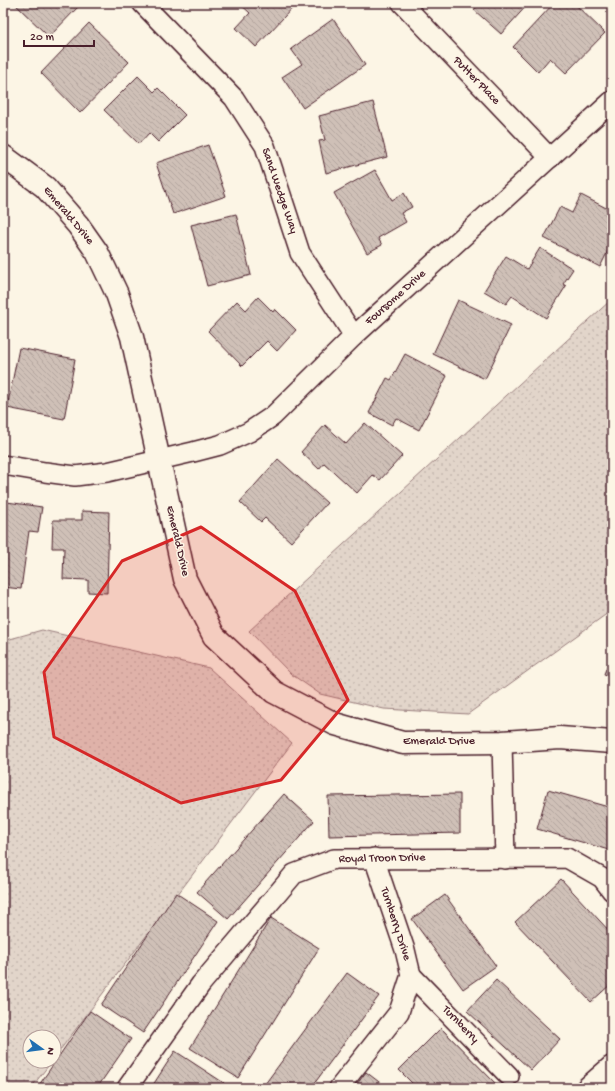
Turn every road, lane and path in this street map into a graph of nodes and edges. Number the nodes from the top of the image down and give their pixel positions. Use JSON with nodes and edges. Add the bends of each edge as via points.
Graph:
{"nodes":[{"id":1,"x":142,"y":3,"type":"edge"},
{"id":2,"x":402,"y":3,"type":"edge"},
{"id":3,"x":612,"y":101,"type":"edge"},
{"id":4,"x":3,"y":156,"type":"edge"},
{"id":5,"x":550,"y":158,"type":"junction"},
{"id":6,"x":354,"y":336,"type":"junction"},
{"id":7,"x":159,"y":460,"type":"junction"},
{"id":8,"x":3,"y":465,"type":"edge"},
{"id":9,"x":502,"y":742,"type":"junction"},
{"id":10,"x":612,"y":742,"type":"edge"},
{"id":11,"x":374,"y":858,"type":"junction"},
{"id":12,"x":505,"y":859,"type":"junction"},
{"id":13,"x":612,"y":891,"type":"edge"},
{"id":14,"x":411,"y":975,"type":"junction"},
{"id":15,"x":612,"y":1066,"type":"edge"},
{"id":16,"x":509,"y":1076,"type":"dead end"},
{"id":17,"x":127,"y":1088,"type":"edge"},
{"id":18,"x":339,"y":1088,"type":"edge"},
{"id":19,"x":588,"y":1088,"type":"edge"}],
"edges":[{"from":1,"to":6,"type":"street","name":"Sand Wedge Way","via":[[234,98],[265,146],[300,253]]},
{"from":2,"to":5,"type":"street","name":"Putter Place"},
{"from":3,"to":5,"type":"street","name":"Foursome Drive"},
{"from":4,"to":7,"type":"street","name":"Emerald Drive","via":[[45,187],[78,225],[97,252],[117,294],[132,337]]},
{"from":5,"to":6,"type":"street","name":"Foursome Drive"},
{"from":6,"to":7,"type":"street","name":"Foursome Drive","via":[[273,416],[249,432],[220,445]]},
{"from":7,"to":8,"type":"street","name":"Foursome Drive","via":[[107,472],[75,476]]},
{"from":7,"to":9,"type":"street","name":"Emerald Drive","via":[[185,579],[214,636],[274,692],[335,724],[403,743]]},
{"from":9,"to":10,"type":"street","name":"Emerald Drive","via":[[560,738]]},
{"from":9,"to":12,"type":"street"},
{"from":11,"to":12,"type":"street","name":"Royal Troon Drive"},
{"from":11,"to":14,"type":"street","name":"Turnberry Drive"},
{"from":11,"to":17,"type":"street","name":"Royal Troon Drive","via":[[334,859],[294,874],[201,984]]},
{"from":12,"to":13,"type":"street","name":"Royal Troon Drive","via":[[567,858],[602,878]]},
{"from":14,"to":16,"type":"street","name":"Turnberry"},
{"from":14,"to":18,"type":"street","name":"Turnberry Drive","via":[[399,1012]]},
{"from":15,"to":19,"type":"street"}]}
